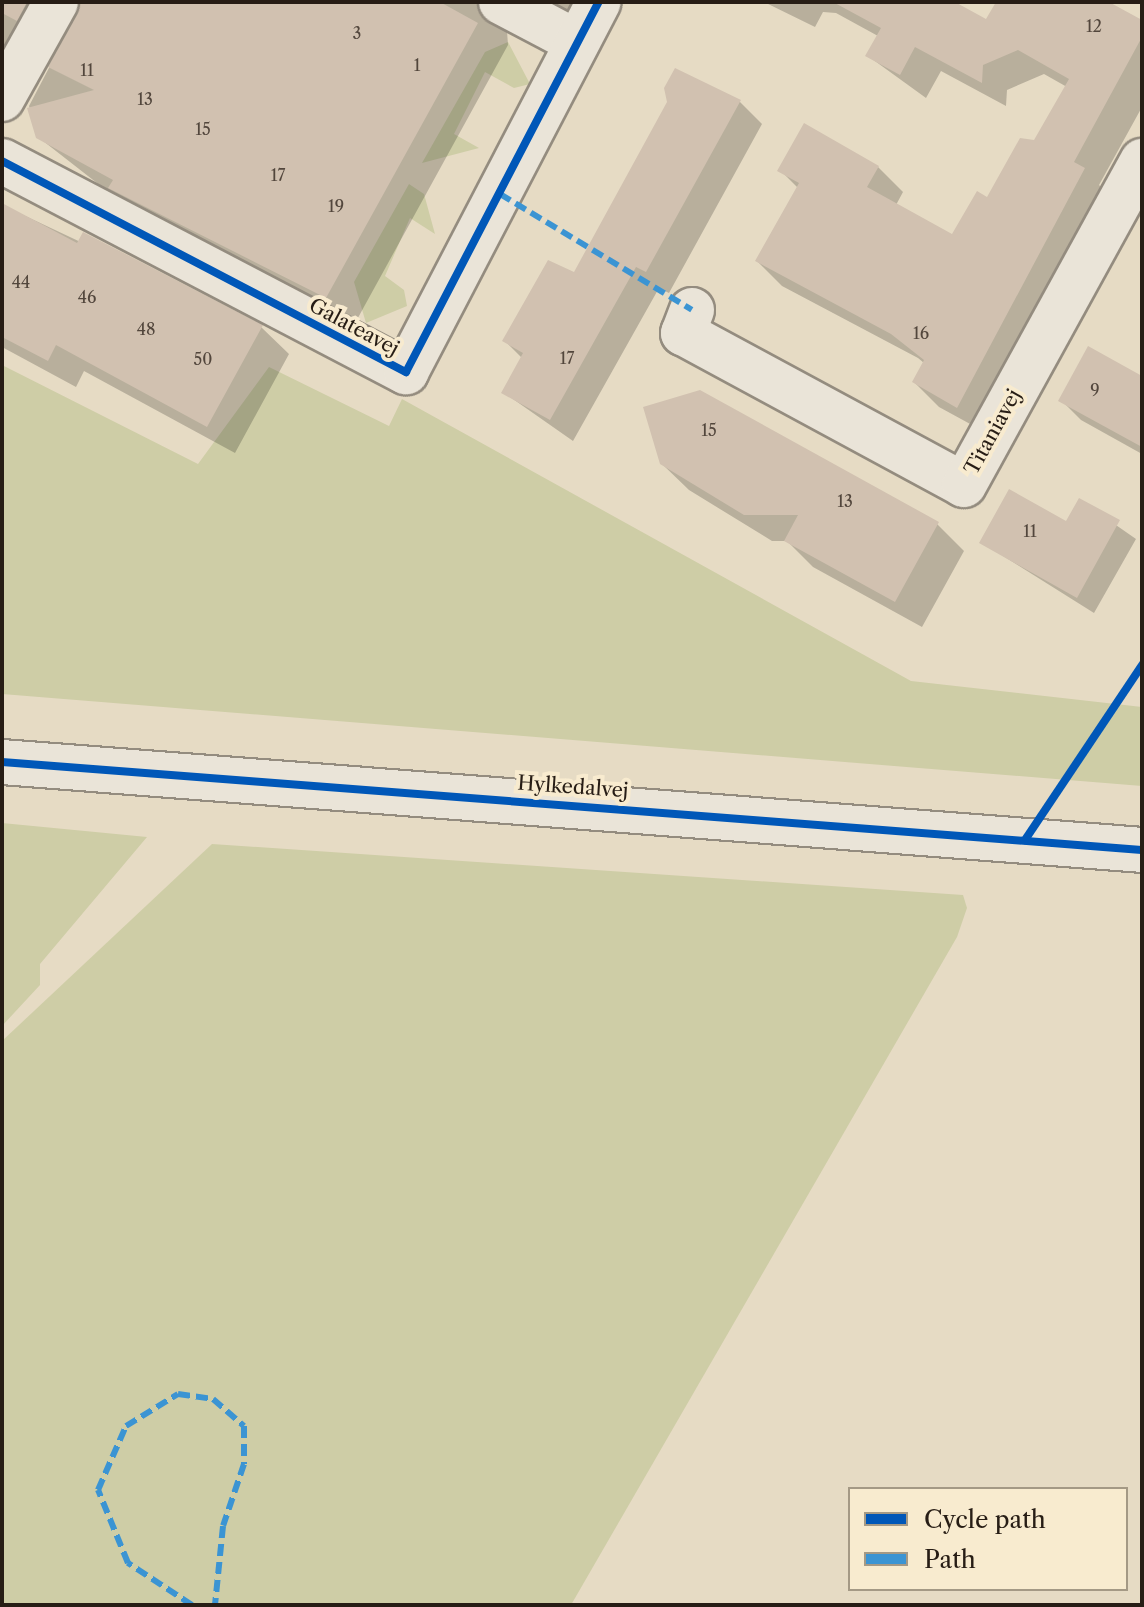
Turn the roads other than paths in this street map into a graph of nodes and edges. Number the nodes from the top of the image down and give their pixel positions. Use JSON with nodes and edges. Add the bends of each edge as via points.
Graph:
{"nodes":[{"id":1,"x":56,"y":2,"type":"edge"},
{"id":2,"x":501,"y":2,"type":"edge"},
{"id":3,"x":599,"y":2,"type":"edge"},
{"id":4,"x":577,"y":42,"type":"junction"},
{"id":5,"x":2,"y":99,"type":"edge"},
{"id":6,"x":2,"y":161,"type":"edge"},
{"id":7,"x":1142,"y":161,"type":"edge"},
{"id":8,"x":692,"y":310,"type":"dead end"},
{"id":9,"x":2,"y":762,"type":"edge"},
{"id":10,"x":1142,"y":850,"type":"edge"}],
"edges":[{"from":1,"to":5,"type":"street"},
{"from":2,"to":4,"type":"street"},
{"from":3,"to":4,"type":"street","name":"Galateavej"},
{"from":4,"to":6,"type":"street","name":"Galateavej","via":[[406,372]]},
{"from":7,"to":8,"type":"street","name":"Titaniavej","via":[[964,485],[683,333]]},
{"from":9,"to":10,"type":"street","name":"Hylkedalvej"}]}
